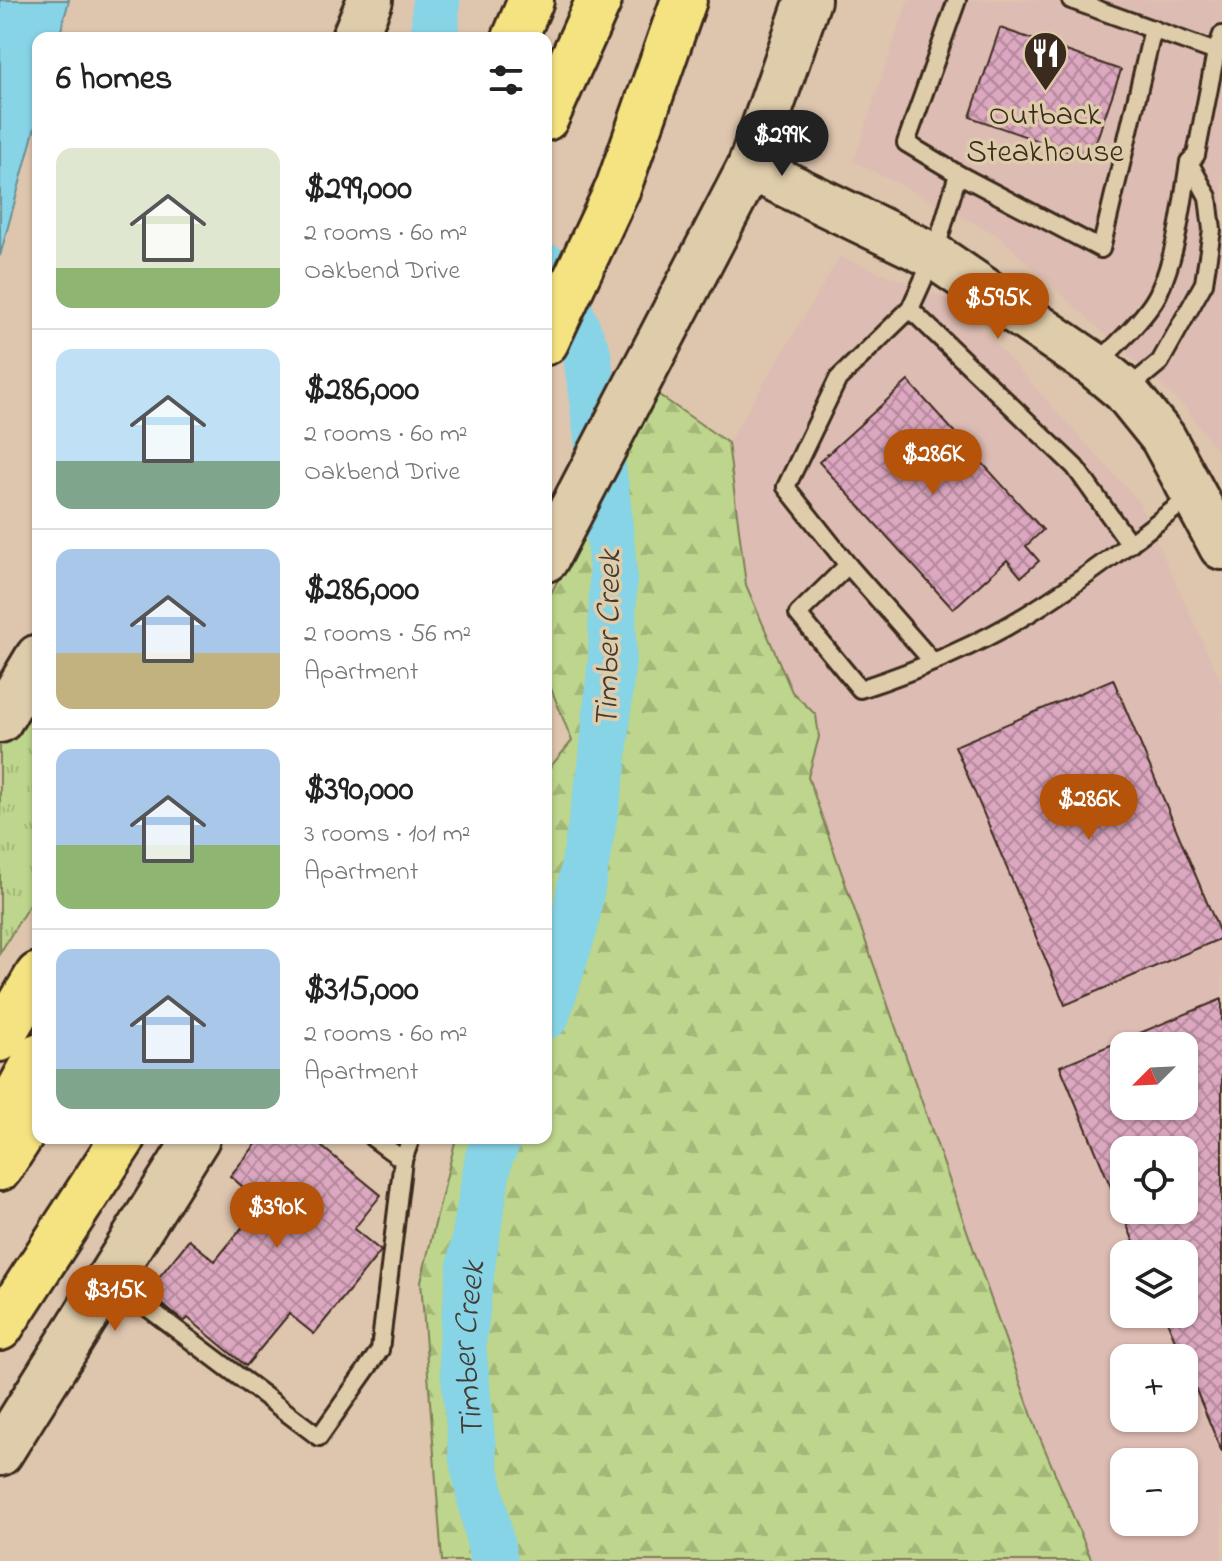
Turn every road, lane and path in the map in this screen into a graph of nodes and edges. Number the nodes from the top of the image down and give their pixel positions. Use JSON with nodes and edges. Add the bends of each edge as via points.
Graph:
{"nodes":[{"id":1,"x":370,"y":0,"type":"edge"},
{"id":2,"x":531,"y":0,"type":"edge"},
{"id":3,"x":588,"y":0,"type":"edge"},
{"id":4,"x":599,"y":0,"type":"edge"},
{"id":5,"x":684,"y":0,"type":"edge"},
{"id":6,"x":705,"y":0,"type":"edge"},
{"id":7,"x":808,"y":0,"type":"edge"},
{"id":8,"x":957,"y":0,"type":"edge"},
{"id":9,"x":1071,"y":0,"type":"edge"},
{"id":10,"x":1153,"y":29,"type":"junction"},
{"id":11,"x":357,"y":32,"type":"edge"},
{"id":12,"x":518,"y":32,"type":"edge"},
{"id":13,"x":1222,"y":35,"type":"edge"},
{"id":14,"x":1216,"y":52,"type":"junction"},
{"id":15,"x":552,"y":99,"type":"edge"},
{"id":16,"x":552,"y":103,"type":"edge"},
{"id":17,"x":1189,"y":162,"type":"junction"},
{"id":18,"x":750,"y":167,"type":"junction"},
{"id":19,"x":958,"y":174,"type":"junction"},
{"id":20,"x":618,"y":188,"type":"junction"},
{"id":21,"x":934,"y":256,"type":"junction"},
{"id":22,"x":910,"y":309,"type":"junction"},
{"id":23,"x":552,"y":329,"type":"edge"},
{"id":24,"x":1109,"y":378,"type":"junction"},
{"id":25,"x":1212,"y":517,"type":"edge"},
{"id":26,"x":1130,"y":544,"type":"junction"},
{"id":27,"x":552,"y":548,"type":"edge"},
{"id":28,"x":848,"y":565,"type":"junction"},
{"id":29,"x":933,"y":662,"type":"junction"},
{"id":30,"x":32,"y":667,"type":"edge"},
{"id":31,"x":0,"y":720,"type":"edge"},
{"id":32,"x":32,"y":985,"type":"edge"},
{"id":33,"x":0,"y":1039,"type":"edge"},
{"id":34,"x":32,"y":1067,"type":"edge"},
{"id":35,"x":32,"y":1118,"type":"edge"},
{"id":36,"x":0,"y":1125,"type":"edge"},
{"id":37,"x":119,"y":1144,"type":"edge"},
{"id":38,"x":193,"y":1144,"type":"edge"},
{"id":39,"x":381,"y":1144,"type":"edge"},
{"id":40,"x":409,"y":1144,"type":"edge"},
{"id":41,"x":403,"y":1160,"type":"junction"},
{"id":42,"x":0,"y":1168,"type":"edge"},
{"id":43,"x":109,"y":1279,"type":"junction"},
{"id":44,"x":0,"y":1328,"type":"edge"},
{"id":45,"x":0,"y":1453,"type":"edge"}],
"edges":[{"from":1,"to":11,"type":"main road"},
{"from":2,"to":12,"type":"highway"},
{"from":3,"to":15,"type":"highway"},
{"from":4,"to":16,"type":"highway"},
{"from":5,"to":20,"type":"highway"},
{"from":6,"to":20,"type":"highway"},
{"from":7,"to":18,"type":"main road"},
{"from":8,"to":19,"type":"lane","via":[[906,143]]},
{"from":9,"to":10,"type":"lane"},
{"from":10,"to":14,"type":"lane"},
{"from":10,"to":19,"type":"lane","via":[[1101,249]]},
{"from":13,"to":14,"type":"lane"},
{"from":14,"to":17,"type":"lane","via":[[1196,155]]},
{"from":17,"to":24,"type":"lane","via":[[1178,231],[1157,296],[1116,346]]},
{"from":17,"to":24,"type":"lane","via":[[1208,197],[1212,230],[1204,283],[1160,362]]},
{"from":18,"to":21,"type":"main road"},
{"from":18,"to":27,"type":"main road"},
{"from":19,"to":21,"type":"lane"},
{"from":20,"to":23,"type":"highway"},
{"from":21,"to":22,"type":"lane"},
{"from":21,"to":24,"type":"main road"},
{"from":22,"to":26,"type":"lane","via":[[1075,467]]},
{"from":22,"to":28,"type":"lane","via":[[838,379],[786,487]]},
{"from":24,"to":25,"type":"main road","via":[[1163,438]]},
{"from":25,"to":26,"type":"lane"},
{"from":26,"to":29,"type":"lane","via":[[1027,615]]},
{"from":28,"to":29,"type":"lane"},
{"from":28,"to":29,"type":"lane","via":[[798,614],[860,689]]},
{"from":30,"to":31,"type":"main road"},
{"from":32,"to":33,"type":"highway"},
{"from":34,"to":36,"type":"highway"},
{"from":35,"to":42,"type":"highway"},
{"from":37,"to":44,"type":"highway"},
{"from":38,"to":43,"type":"main road"},
{"from":39,"to":41,"type":"lane"},
{"from":40,"to":41,"type":"lane"},
{"from":41,"to":43,"type":"lane","via":[[380,1350],[319,1437]]},
{"from":43,"to":45,"type":"main road"}]}
